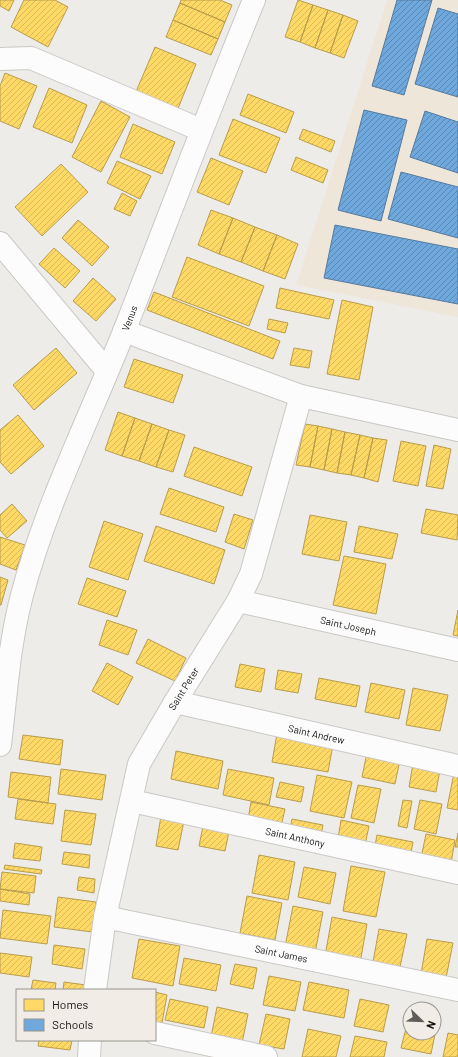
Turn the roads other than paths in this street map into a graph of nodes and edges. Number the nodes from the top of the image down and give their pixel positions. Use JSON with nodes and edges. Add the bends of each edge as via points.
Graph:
{"nodes":[{"id":1,"x":254,"y":0,"type":"edge"},
{"id":2,"x":0,"y":59,"type":"edge"},
{"id":3,"x":201,"y":130,"type":"junction"},
{"id":4,"x":0,"y":243,"type":"edge"},
{"id":5,"x":124,"y":331,"type":"junction"},
{"id":6,"x":107,"y":371,"type":"junction"},
{"id":7,"x":301,"y":396,"type":"junction"},
{"id":8,"x":458,"y":430,"type":"edge"},
{"id":9,"x":238,"y":601,"type":"junction"},
{"id":10,"x":6,"y":642,"type":"edge"},
{"id":11,"x":458,"y":650,"type":"edge"},
{"id":12,"x":175,"y":702,"type":"junction"},
{"id":13,"x":0,"y":744,"type":"edge"},
{"id":14,"x":458,"y":766,"type":"edge"},
{"id":15,"x":132,"y":801,"type":"junction"},
{"id":16,"x":458,"y":873,"type":"edge"},
{"id":17,"x":105,"y":917,"type":"junction"},
{"id":18,"x":95,"y":989,"type":"edge"},
{"id":19,"x":458,"y":990,"type":"edge"},
{"id":20,"x":156,"y":1033,"type":"edge"},
{"id":21,"x":90,"y":1041,"type":"edge"},
{"id":22,"x":89,"y":1057,"type":"edge"},
{"id":23,"x":266,"y":1057,"type":"edge"}],
"edges":[{"from":1,"to":3,"type":"street","name":"Venus"},
{"from":2,"to":3,"type":"street","via":[[31,58]]},
{"from":3,"to":5,"type":"street","name":"Venus"},
{"from":4,"to":6,"type":"street"},
{"from":5,"to":6,"type":"street","name":"Venus"},
{"from":5,"to":7,"type":"street"},
{"from":6,"to":10,"type":"street","name":"Venus","via":[[37,545]]},
{"from":7,"to":8,"type":"street"},
{"from":7,"to":9,"type":"street","name":"Saint Peter","via":[[251,574]]},
{"from":9,"to":11,"type":"street","name":"Saint Joseph"},
{"from":9,"to":12,"type":"street","name":"Saint Peter"},
{"from":10,"to":13,"type":"street","name":"Venus"},
{"from":12,"to":14,"type":"street","name":"Saint Andrew"},
{"from":12,"to":15,"type":"street","name":"Saint Peter","via":[[139,764]]},
{"from":15,"to":16,"type":"street","name":"Saint Anthony"},
{"from":15,"to":17,"type":"street","name":"Saint Peter"},
{"from":17,"to":18,"type":"street","name":"Saint Peter"},
{"from":17,"to":19,"type":"street","name":"Saint James"},
{"from":20,"to":23,"type":"street"},
{"from":21,"to":22,"type":"street"}]}
